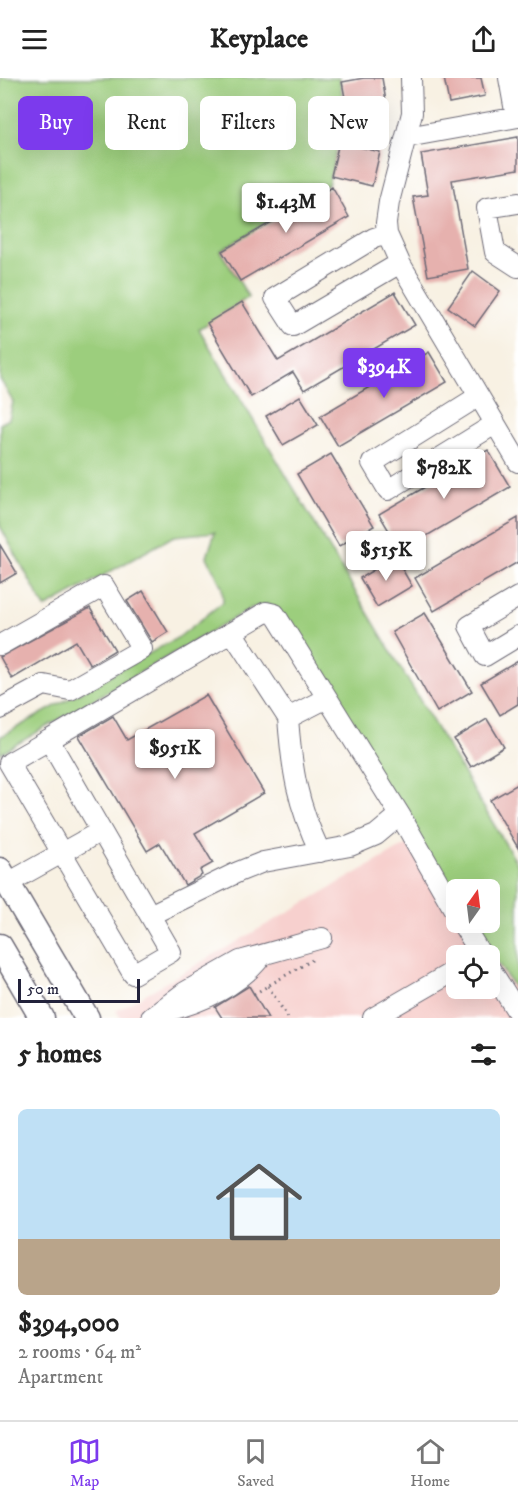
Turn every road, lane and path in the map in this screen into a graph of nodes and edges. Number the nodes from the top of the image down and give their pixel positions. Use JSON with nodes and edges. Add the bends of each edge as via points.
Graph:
{"nodes":[{"id":1,"x":411,"y":78,"type":"edge"},
{"id":2,"x":509,"y":78,"type":"edge"},
{"id":3,"x":517,"y":117,"type":"edge"},
{"id":4,"x":407,"y":137,"type":"junction"},
{"id":5,"x":518,"y":203,"type":"edge"},
{"id":6,"x":387,"y":234,"type":"junction"},
{"id":7,"x":400,"y":263,"type":"junction"},
{"id":8,"x":518,"y":267,"type":"edge"},
{"id":9,"x":479,"y":396,"type":"junction"},
{"id":10,"x":495,"y":424,"type":"junction"},
{"id":11,"x":512,"y":442,"type":"edge"},
{"id":12,"x":518,"y":462,"type":"edge"},
{"id":13,"x":518,"y":597,"type":"edge"},
{"id":14,"x":232,"y":632,"type":"junction"},
{"id":15,"x":518,"y":636,"type":"edge"},
{"id":16,"x":0,"y":645,"type":"edge"},
{"id":17,"x":327,"y":698,"type":"junction"},
{"id":18,"x":0,"y":709,"type":"edge"},
{"id":19,"x":288,"y":718,"type":"junction"},
{"id":20,"x":49,"y":740,"type":"junction"},
{"id":21,"x":400,"y":815,"type":"junction"},
{"id":22,"x":101,"y":831,"type":"junction"},
{"id":23,"x":320,"y":852,"type":"junction"},
{"id":24,"x":61,"y":854,"type":"junction"},
{"id":25,"x":4,"y":877,"type":"edge"},
{"id":26,"x":446,"y":896,"type":"edge"},
{"id":27,"x":150,"y":915,"type":"junction"},
{"id":28,"x":0,"y":946,"type":"edge"},
{"id":29,"x":321,"y":947,"type":"joint"},
{"id":30,"x":446,"y":976,"type":"edge"},
{"id":31,"x":500,"y":984,"type":"edge"},
{"id":32,"x":268,"y":986,"type":"junction"},
{"id":33,"x":254,"y":994,"type":"dead end"},
{"id":34,"x":518,"y":1013,"type":"edge"},
{"id":35,"x":156,"y":1015,"type":"edge"},
{"id":36,"x":42,"y":1018,"type":"edge"},
{"id":37,"x":87,"y":1018,"type":"edge"},
{"id":38,"x":288,"y":1018,"type":"edge"},
{"id":39,"x":373,"y":1018,"type":"edge"}],
"edges":[{"from":1,"to":4,"type":"lane","via":[[412,113]]},
{"from":2,"to":3,"type":"lane"},
{"from":3,"to":4,"type":"lane"},
{"from":4,"to":6,"type":"lane","via":[[389,202]]},
{"from":5,"to":8,"type":"lane","via":[[488,208],[495,252]]},
{"from":6,"to":7,"type":"lane"},
{"from":6,"to":7,"type":"lane","via":[[275,298],[292,326]]},
{"from":7,"to":9,"type":"lane"},
{"from":9,"to":10,"type":"lane"},
{"from":9,"to":10,"type":"lane","via":[[372,463],[388,490]]},
{"from":10,"to":11,"type":"lane"},
{"from":11,"to":12,"type":"lane"},
{"from":13,"to":15,"type":"lane","via":[[469,626],[485,656]]},
{"from":14,"to":17,"type":"lane","via":[[266,612],[275,614]]},
{"from":14,"to":19,"type":"lane"},
{"from":14,"to":20,"type":"lane"},
{"from":16,"to":18,"type":"lane","via":[[104,586],[142,649],[70,690],[44,685]]},
{"from":17,"to":19,"type":"lane"},
{"from":17,"to":21,"type":"lane"},
{"from":19,"to":23,"type":"lane","via":[[297,796]]},
{"from":20,"to":22,"type":"lane"},
{"from":20,"to":24,"type":"lane","via":[[9,763]]},
{"from":21,"to":23,"type":"lane","via":[[376,835]]},
{"from":21,"to":26,"type":"lane"},
{"from":22,"to":24,"type":"lane"},
{"from":22,"to":27,"type":"lane"},
{"from":23,"to":27,"type":"lane","via":[[263,862]]},
{"from":24,"to":25,"type":"lane"},
{"from":24,"to":27,"type":"lane","via":[[133,974],[171,952]]},
{"from":25,"to":37,"type":"main road"},
{"from":28,"to":36,"type":"main road"},
{"from":29,"to":32,"type":"path"},
{"from":29,"to":35,"type":"lane","via":[[240,961],[185,992]]},
{"from":30,"to":39,"type":"lane"},
{"from":31,"to":34,"type":"lane"},
{"from":32,"to":33,"type":"path"},
{"from":32,"to":38,"type":"path"}]}
